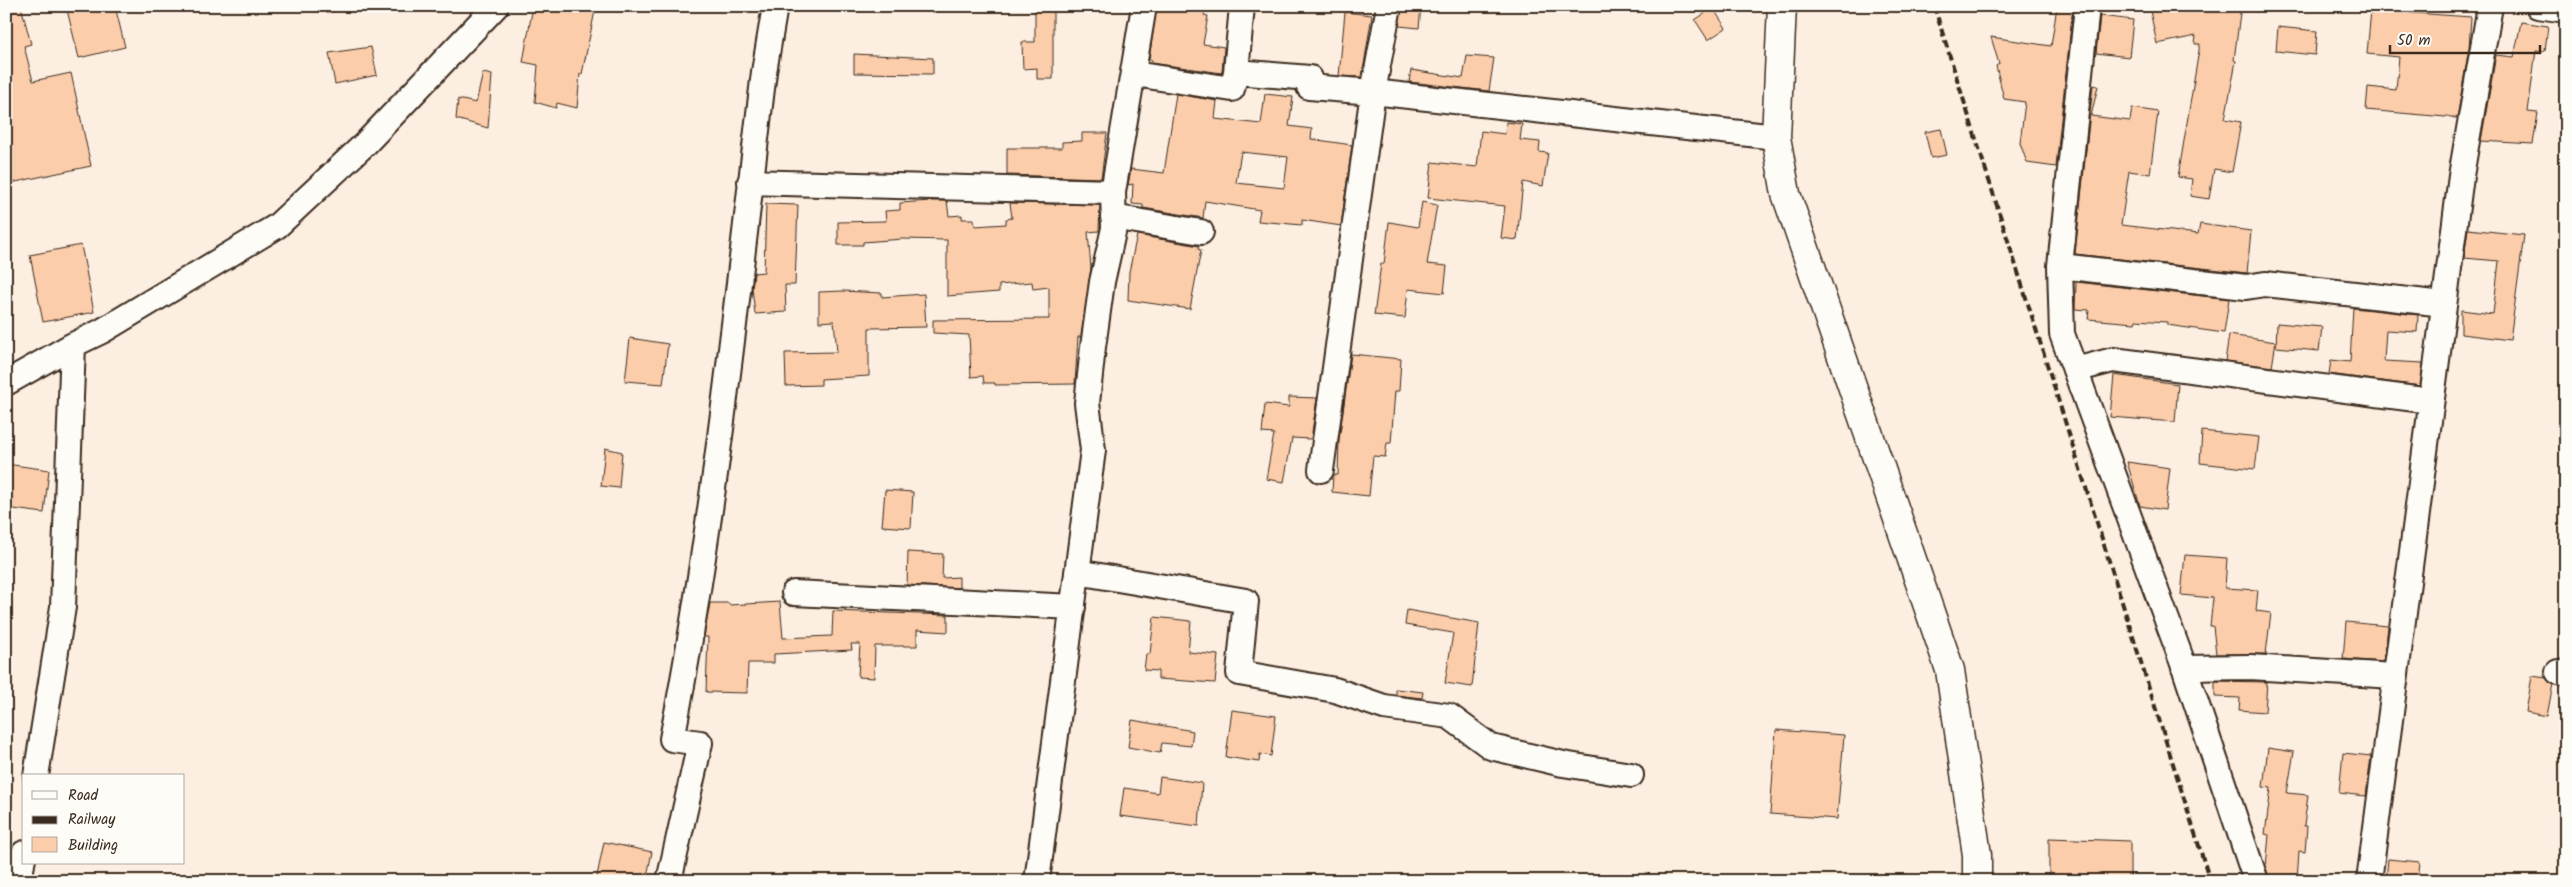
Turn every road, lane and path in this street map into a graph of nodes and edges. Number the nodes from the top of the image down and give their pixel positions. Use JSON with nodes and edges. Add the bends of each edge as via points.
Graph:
{"nodes":[{"id":1,"x":496,"y":6,"type":"edge"},
{"id":2,"x":775,"y":6,"type":"edge"},
{"id":3,"x":1144,"y":6,"type":"edge"},
{"id":4,"x":1242,"y":6,"type":"edge"},
{"id":5,"x":1389,"y":6,"type":"edge"},
{"id":6,"x":1782,"y":6,"type":"edge"},
{"id":7,"x":2087,"y":6,"type":"edge"},
{"id":8,"x":2490,"y":6,"type":"edge"},
{"id":9,"x":2538,"y":6,"type":"edge"},
{"id":10,"x":2566,"y":10,"type":"edge"},
{"id":11,"x":1236,"y":72,"type":"junction"},
{"id":12,"x":1134,"y":74,"type":"junction"},
{"id":13,"x":1373,"y":92,"type":"junction"},
{"id":14,"x":1776,"y":137,"type":"junction"},
{"id":15,"x":750,"y":182,"type":"junction"},
{"id":16,"x":1113,"y":192,"type":"junction"},
{"id":17,"x":1114,"y":217,"type":"junction"},
{"id":18,"x":1201,"y":232,"type":"dead end"},
{"id":19,"x":2060,"y":266,"type":"junction"},
{"id":20,"x":2444,"y":304,"type":"junction"},
{"id":21,"x":73,"y":345,"type":"junction"},
{"id":22,"x":2075,"y":370,"type":"junction"},
{"id":23,"x":6,"y":383,"type":"edge"},
{"id":24,"x":2431,"y":401,"type":"junction"},
{"id":25,"x":1321,"y":470,"type":"dead end"},
{"id":26,"x":1077,"y":572,"type":"junction"},
{"id":27,"x":794,"y":593,"type":"dead end"},
{"id":28,"x":1073,"y":607,"type":"junction"},
{"id":29,"x":2184,"y":668,"type":"junction"},
{"id":30,"x":2394,"y":676,"type":"junction"},
{"id":31,"x":36,"y":774,"type":"edge"},
{"id":32,"x":1631,"y":775,"type":"dead end"},
{"id":33,"x":22,"y":864,"type":"edge"},
{"id":34,"x":19,"y":881,"type":"edge"},
{"id":35,"x":669,"y":881,"type":"edge"},
{"id":36,"x":1037,"y":881,"type":"edge"},
{"id":37,"x":1977,"y":881,"type":"edge"},
{"id":38,"x":2256,"y":881,"type":"edge"},
{"id":39,"x":2369,"y":881,"type":"edge"}],
"edges":[{"from":1,"to":21,"type":"street","via":[[365,144],[277,226],[102,331]]},
{"from":2,"to":15,"type":"street"},
{"from":3,"to":12,"type":"street"},
{"from":4,"to":11,"type":"street"},
{"from":5,"to":13,"type":"street"},
{"from":6,"to":14,"type":"street"},
{"from":7,"to":19,"type":"street"},
{"from":8,"to":20,"type":"street","via":[[2461,176]]},
{"from":9,"to":10,"type":"street"},
{"from":11,"to":12,"type":"street","via":[[1232,88]]},
{"from":11,"to":13,"type":"street","via":[[1310,78],[1309,87]]},
{"from":12,"to":16,"type":"street"},
{"from":13,"to":14,"type":"street"},
{"from":13,"to":25,"type":"street"},
{"from":14,"to":37,"type":"street","via":[[1786,194],[1950,670],[1977,855]]},
{"from":15,"to":16,"type":"street"},
{"from":15,"to":35,"type":"street","via":[[705,550],[672,739],[700,743]]},
{"from":16,"to":17,"type":"street"},
{"from":17,"to":18,"type":"street"},
{"from":17,"to":26,"type":"street","via":[[1087,402],[1093,450]]},
{"from":19,"to":20,"type":"street","via":[[2246,287],[2265,284]]},
{"from":19,"to":22,"type":"street","via":[[2062,334]]},
{"from":20,"to":24,"type":"street"},
{"from":21,"to":23,"type":"street"},
{"from":21,"to":31,"type":"street","via":[[63,607]]},
{"from":22,"to":24,"type":"street","via":[[2113,360]]},
{"from":22,"to":29,"type":"street"},
{"from":24,"to":30,"type":"street"},
{"from":26,"to":28,"type":"street"},
{"from":26,"to":32,"type":"street","via":[[1246,601],[1239,673],[1335,690],[1384,707],[1449,716],[1491,747]]},
{"from":27,"to":28,"type":"street"},
{"from":28,"to":36,"type":"street"},
{"from":29,"to":30,"type":"street","via":[[2250,667]]},
{"from":29,"to":38,"type":"street"},
{"from":30,"to":39,"type":"street"},
{"from":33,"to":34,"type":"street"}]}
